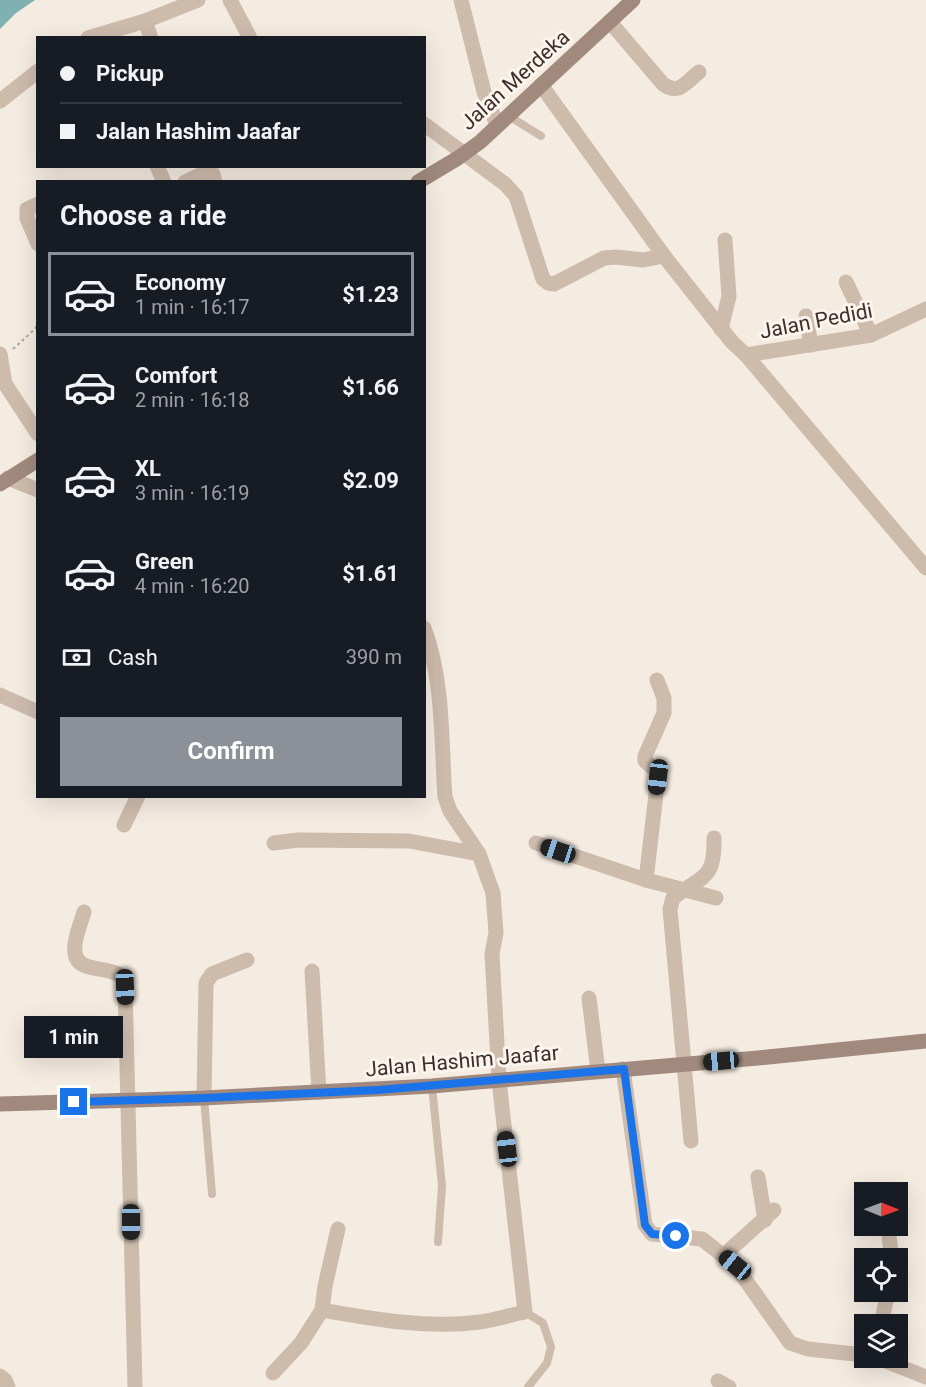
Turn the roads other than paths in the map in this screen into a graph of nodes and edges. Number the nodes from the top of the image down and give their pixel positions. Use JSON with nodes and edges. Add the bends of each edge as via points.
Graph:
{"nodes":[{"id":1,"x":198,"y":0,"type":"edge"},
{"id":2,"x":230,"y":0,"type":"edge"},
{"id":3,"x":461,"y":0,"type":"edge"},
{"id":4,"x":633,"y":0,"type":"edge"},
{"id":5,"x":145,"y":21,"type":"junction"},
{"id":6,"x":610,"y":22,"type":"junction"},
{"id":7,"x":95,"y":36,"type":"edge"},
{"id":8,"x":150,"y":36,"type":"edge"},
{"id":9,"x":249,"y":36,"type":"edge"},
{"id":10,"x":699,"y":72,"type":"dead end"},
{"id":11,"x":36,"y":73,"type":"edge"},
{"id":12,"x":541,"y":85,"type":"junction"},
{"id":13,"x":0,"y":101,"type":"edge"},
{"id":14,"x":502,"y":120,"type":"junction"},
{"id":15,"x":426,"y":126,"type":"edge"},
{"id":16,"x":541,"y":136,"type":"dead end"},
{"id":17,"x":463,"y":154,"type":"junction"},
{"id":18,"x":189,"y":180,"type":"edge"},
{"id":19,"x":214,"y":180,"type":"edge"},
{"id":20,"x":421,"y":180,"type":"edge"},
{"id":21,"x":36,"y":205,"type":"edge"},
{"id":22,"x":36,"y":239,"type":"edge"},
{"id":23,"x":724,"y":240,"type":"dead end"},
{"id":24,"x":664,"y":256,"type":"junction"},
{"id":25,"x":846,"y":282,"type":"dead end"},
{"id":26,"x":926,"y":309,"type":"edge"},
{"id":27,"x":806,"y":316,"type":"dead end"},
{"id":28,"x":721,"y":329,"type":"junction"},
{"id":29,"x":871,"y":335,"type":"junction"},
{"id":30,"x":811,"y":345,"type":"junction"},
{"id":31,"x":746,"y":355,"type":"junction"},
{"id":32,"x":1,"y":357,"type":"edge"},
{"id":33,"x":36,"y":431,"type":"edge"},
{"id":34,"x":36,"y":461,"type":"edge"},
{"id":35,"x":4,"y":481,"type":"edge"},
{"id":36,"x":36,"y":489,"type":"edge"},
{"id":37,"x":926,"y":568,"type":"edge"},
{"id":38,"x":426,"y":633,"type":"edge"},
{"id":39,"x":657,"y":680,"type":"dead end"},
{"id":40,"x":0,"y":695,"type":"edge"},
{"id":41,"x":36,"y":711,"type":"edge"},
{"id":42,"x":137,"y":798,"type":"edge"},
{"id":43,"x":124,"y":825,"type":"dead end"},
{"id":44,"x":714,"y":838,"type":"dead end"},
{"id":45,"x":274,"y":843,"type":"dead end"},
{"id":46,"x":536,"y":843,"type":"dead end"},
{"id":47,"x":479,"y":854,"type":"junction"},
{"id":48,"x":646,"y":880,"type":"junction"},
{"id":49,"x":683,"y":890,"type":"junction"},
{"id":50,"x":716,"y":897,"type":"dead end"},
{"id":51,"x":84,"y":912,"type":"dead end"},
{"id":52,"x":247,"y":960,"type":"dead end"},
{"id":53,"x":312,"y":971,"type":"dead end"},
{"id":54,"x":589,"y":998,"type":"dead end"},
{"id":55,"x":926,"y":1041,"type":"edge"},
{"id":56,"x":684,"y":1064,"type":"junction"},
{"id":57,"x":624,"y":1069,"type":"junction"},
{"id":58,"x":598,"y":1071,"type":"junction"},
{"id":59,"x":499,"y":1080,"type":"junction"},
{"id":60,"x":432,"y":1086,"type":"junction"},
{"id":61,"x":319,"y":1092,"type":"junction"},
{"id":62,"x":204,"y":1098,"type":"junction"},
{"id":63,"x":129,"y":1100,"type":"junction"},
{"id":64,"x":0,"y":1104,"type":"edge"},
{"id":65,"x":691,"y":1141,"type":"dead end"},
{"id":66,"x":758,"y":1177,"type":"dead end"},
{"id":67,"x":212,"y":1194,"type":"dead end"},
{"id":68,"x":338,"y":1229,"type":"dead end"},
{"id":69,"x":889,"y":1236,"type":"dead end"},
{"id":70,"x":438,"y":1242,"type":"dead end"},
{"id":71,"x":891,"y":1248,"type":"edge"},
{"id":72,"x":723,"y":1256,"type":"junction"},
{"id":73,"x":322,"y":1310,"type":"junction"},
{"id":74,"x":525,"y":1312,"type":"junction"},
{"id":75,"x":854,"y":1354,"type":"edge"},
{"id":76,"x":903,"y":1368,"type":"edge"},
{"id":77,"x":273,"y":1373,"type":"dead end"},
{"id":78,"x":0,"y":1376,"type":"edge"},
{"id":79,"x":926,"y":1377,"type":"edge"},
{"id":80,"x":8,"y":1387,"type":"edge"},
{"id":81,"x":135,"y":1387,"type":"edge"},
{"id":82,"x":528,"y":1387,"type":"edge"}],
"edges":[{"from":1,"to":5,"type":"street"},
{"from":2,"to":9,"type":"street"},
{"from":3,"to":14,"type":"street","via":[[484,92]]},
{"from":4,"to":6,"type":"street","name":"Jalan Merdeka"},
{"from":5,"to":7,"type":"street"},
{"from":5,"to":8,"type":"street"},
{"from":6,"to":10,"type":"street","via":[[670,90],[678,90]]},
{"from":6,"to":12,"type":"street","name":"Jalan Merdeka"},
{"from":11,"to":13,"type":"street"},
{"from":12,"to":14,"type":"street","name":"Jalan Merdeka"},
{"from":12,"to":24,"type":"street"},
{"from":14,"to":16,"type":"lane"},
{"from":14,"to":17,"type":"street","name":"Jalan Merdeka"},
{"from":15,"to":17,"type":"street"},
{"from":17,"to":20,"type":"street","name":"Jalan Merdeka"},
{"from":17,"to":24,"type":"street","via":[[516,196],[543,279],[548,283],[554,284],[604,258],[643,260]]},
{"from":18,"to":19,"type":"street","via":[[208,171]]},
{"from":21,"to":22,"type":"street","via":[[27,209],[27,218]]},
{"from":23,"to":28,"type":"street","via":[[729,296]]},
{"from":24,"to":28,"type":"street"},
{"from":25,"to":29,"type":"street"},
{"from":26,"to":29,"type":"street","name":"Jalan Pedidi"},
{"from":27,"to":30,"type":"street"},
{"from":28,"to":31,"type":"street"},
{"from":29,"to":30,"type":"street","name":"Jalan Pedidi"},
{"from":30,"to":31,"type":"street","name":"Jalan Pedidi"},
{"from":31,"to":37,"type":"street"},
{"from":32,"to":33,"type":"street","via":[[4,384]]},
{"from":34,"to":35,"type":"street"},
{"from":35,"to":36,"type":"street"},
{"from":38,"to":47,"type":"street","via":[[439,705],[445,797]]},
{"from":39,"to":48,"type":"street","via":[[664,698],[664,713],[645,756],[658,777]]},
{"from":40,"to":41,"type":"street"},
{"from":42,"to":43,"type":"street"},
{"from":44,"to":49,"type":"street","via":[[714,858],[706,876]]},
{"from":45,"to":47,"type":"street","via":[[409,841]]},
{"from":46,"to":48,"type":"street"},
{"from":47,"to":59,"type":"street","via":[[493,893]]},
{"from":48,"to":49,"type":"street"},
{"from":49,"to":50,"type":"street"},
{"from":49,"to":56,"type":"street","via":[[673,898],[670,909]]},
{"from":51,"to":63,"type":"street","via":[[74,951],[77,961],[84,966],[111,970],[122,976],[125,987]]},
{"from":52,"to":62,"type":"street","via":[[212,974],[206,983]]},
{"from":53,"to":61,"type":"street"},
{"from":54,"to":58,"type":"street"},
{"from":55,"to":56,"type":"street","name":"Jalan Hashim Jaafar"},
{"from":56,"to":57,"type":"street","name":"Jalan Hashim Jaafar"},
{"from":56,"to":65,"type":"street"},
{"from":57,"to":58,"type":"street","name":"Jalan Hashim Jaafar"},
{"from":57,"to":72,"type":"street","via":[[645,1225],[652,1234],[702,1239]]},
{"from":58,"to":59,"type":"street","name":"Jalan Hashim Jaafar"},
{"from":59,"to":60,"type":"street","name":"Jalan Hashim Jaafar"},
{"from":59,"to":74,"type":"street"},
{"from":60,"to":61,"type":"street","name":"Jalan Hashim Jaafar"},
{"from":60,"to":70,"type":"lane","via":[[442,1186]]},
{"from":61,"to":62,"type":"street","name":"Jalan Hashim Jaafar"},
{"from":62,"to":63,"type":"street","name":"Jalan Hashim Jaafar"},
{"from":62,"to":67,"type":"lane"},
{"from":63,"to":64,"type":"street","name":"Jalan Hashim Jaafar"},
{"from":63,"to":81,"type":"street"},
{"from":66,"to":72,"type":"street","via":[[770,1214]]},
{"from":68,"to":73,"type":"street"},
{"from":69,"to":71,"type":"street"},
{"from":72,"to":75,"type":"street","via":[[735,1265],[790,1343]]},
{"from":73,"to":74,"type":"street","via":[[376,1319],[450,1324]]},
{"from":73,"to":77,"type":"street","via":[[301,1343]]},
{"from":74,"to":82,"type":"lane","via":[[543,1323],[551,1347],[547,1363]]},
{"from":76,"to":79,"type":"street"},
{"from":78,"to":80,"type":"street"}]}
